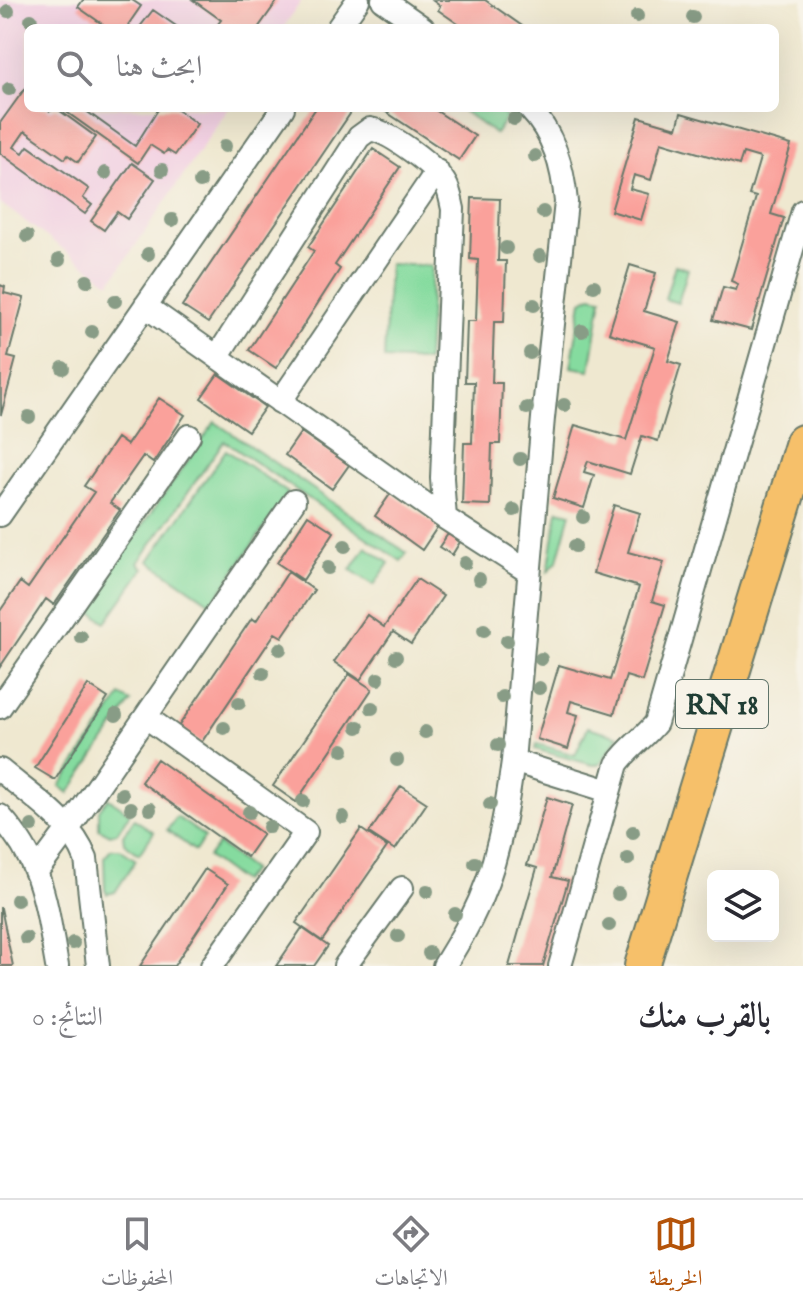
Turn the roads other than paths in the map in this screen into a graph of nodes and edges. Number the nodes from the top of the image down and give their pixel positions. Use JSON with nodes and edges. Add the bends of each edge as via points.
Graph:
{"nodes":[{"id":1,"x":358,"y":0,"type":"edge"},
{"id":2,"x":383,"y":0,"type":"edge"},
{"id":3,"x":341,"y":24,"type":"edge"},
{"id":4,"x":417,"y":24,"type":"edge"},
{"id":5,"x":280,"y":112,"type":"edge"},
{"id":6,"x":533,"y":112,"type":"edge"},
{"id":7,"x":437,"y":171,"type":"junction"},
{"id":8,"x":803,"y":211,"type":"edge"},
{"id":9,"x":145,"y":306,"type":"junction"},
{"id":10,"x":217,"y":357,"type":"junction"},
{"id":11,"x":280,"y":402,"type":"junction"},
{"id":12,"x":189,"y":436,"type":"dead end"},
{"id":13,"x":803,"y":442,"type":"edge"},
{"id":14,"x":294,"y":501,"type":"dead end"},
{"id":15,"x":0,"y":515,"type":"edge"},
{"id":16,"x":445,"y":518,"type":"junction"},
{"id":17,"x":529,"y":572,"type":"junction"},
{"id":18,"x":0,"y":707,"type":"edge"},
{"id":19,"x":146,"y":717,"type":"junction"},
{"id":20,"x":513,"y":761,"type":"junction"},
{"id":21,"x":0,"y":770,"type":"edge"},
{"id":22,"x":609,"y":791,"type":"junction"},
{"id":23,"x":0,"y":816,"type":"edge"},
{"id":24,"x":69,"y":828,"type":"junction"},
{"id":25,"x":37,"y":871,"type":"junction"},
{"id":26,"x":402,"y":888,"type":"dead end"},
{"id":27,"x":57,"y":966,"type":"edge"},
{"id":28,"x":98,"y":966,"type":"edge"},
{"id":29,"x":212,"y":966,"type":"edge"},
{"id":30,"x":345,"y":966,"type":"edge"},
{"id":31,"x":444,"y":966,"type":"edge"},
{"id":32,"x":560,"y":966,"type":"edge"},
{"id":33,"x":642,"y":966,"type":"edge"}],
"edges":[{"from":1,"to":3,"type":"street"},
{"from":2,"to":4,"type":"street"},
{"from":5,"to":9,"type":"street"},
{"from":6,"to":17,"type":"street","via":[[564,174],[566,202]]},
{"from":7,"to":10,"type":"street","via":[[382,131],[370,129],[359,137]]},
{"from":7,"to":11,"type":"street"},
{"from":7,"to":16,"type":"street","via":[[448,186],[453,209],[442,478]]},
{"from":8,"to":22,"type":"street","via":[[656,723],[617,764]]},
{"from":9,"to":10,"type":"street"},
{"from":9,"to":15,"type":"street"},
{"from":10,"to":11,"type":"street"},
{"from":11,"to":16,"type":"street"},
{"from":12,"to":18,"type":"street"},
{"from":13,"to":33,"type":"main road","number":"RN 18"},
{"from":14,"to":19,"type":"street"},
{"from":16,"to":17,"type":"street"},
{"from":17,"to":20,"type":"street"},
{"from":19,"to":24,"type":"street"},
{"from":19,"to":29,"type":"street","via":[[306,832]]},
{"from":20,"to":22,"type":"street"},
{"from":20,"to":31,"type":"street","via":[[494,857],[474,915]]},
{"from":21,"to":24,"type":"street"},
{"from":22,"to":32,"type":"street"},
{"from":23,"to":25,"type":"street"},
{"from":24,"to":25,"type":"street"},
{"from":24,"to":28,"type":"street","via":[[86,859]]},
{"from":25,"to":27,"type":"street"},
{"from":26,"to":30,"type":"street"}]}
